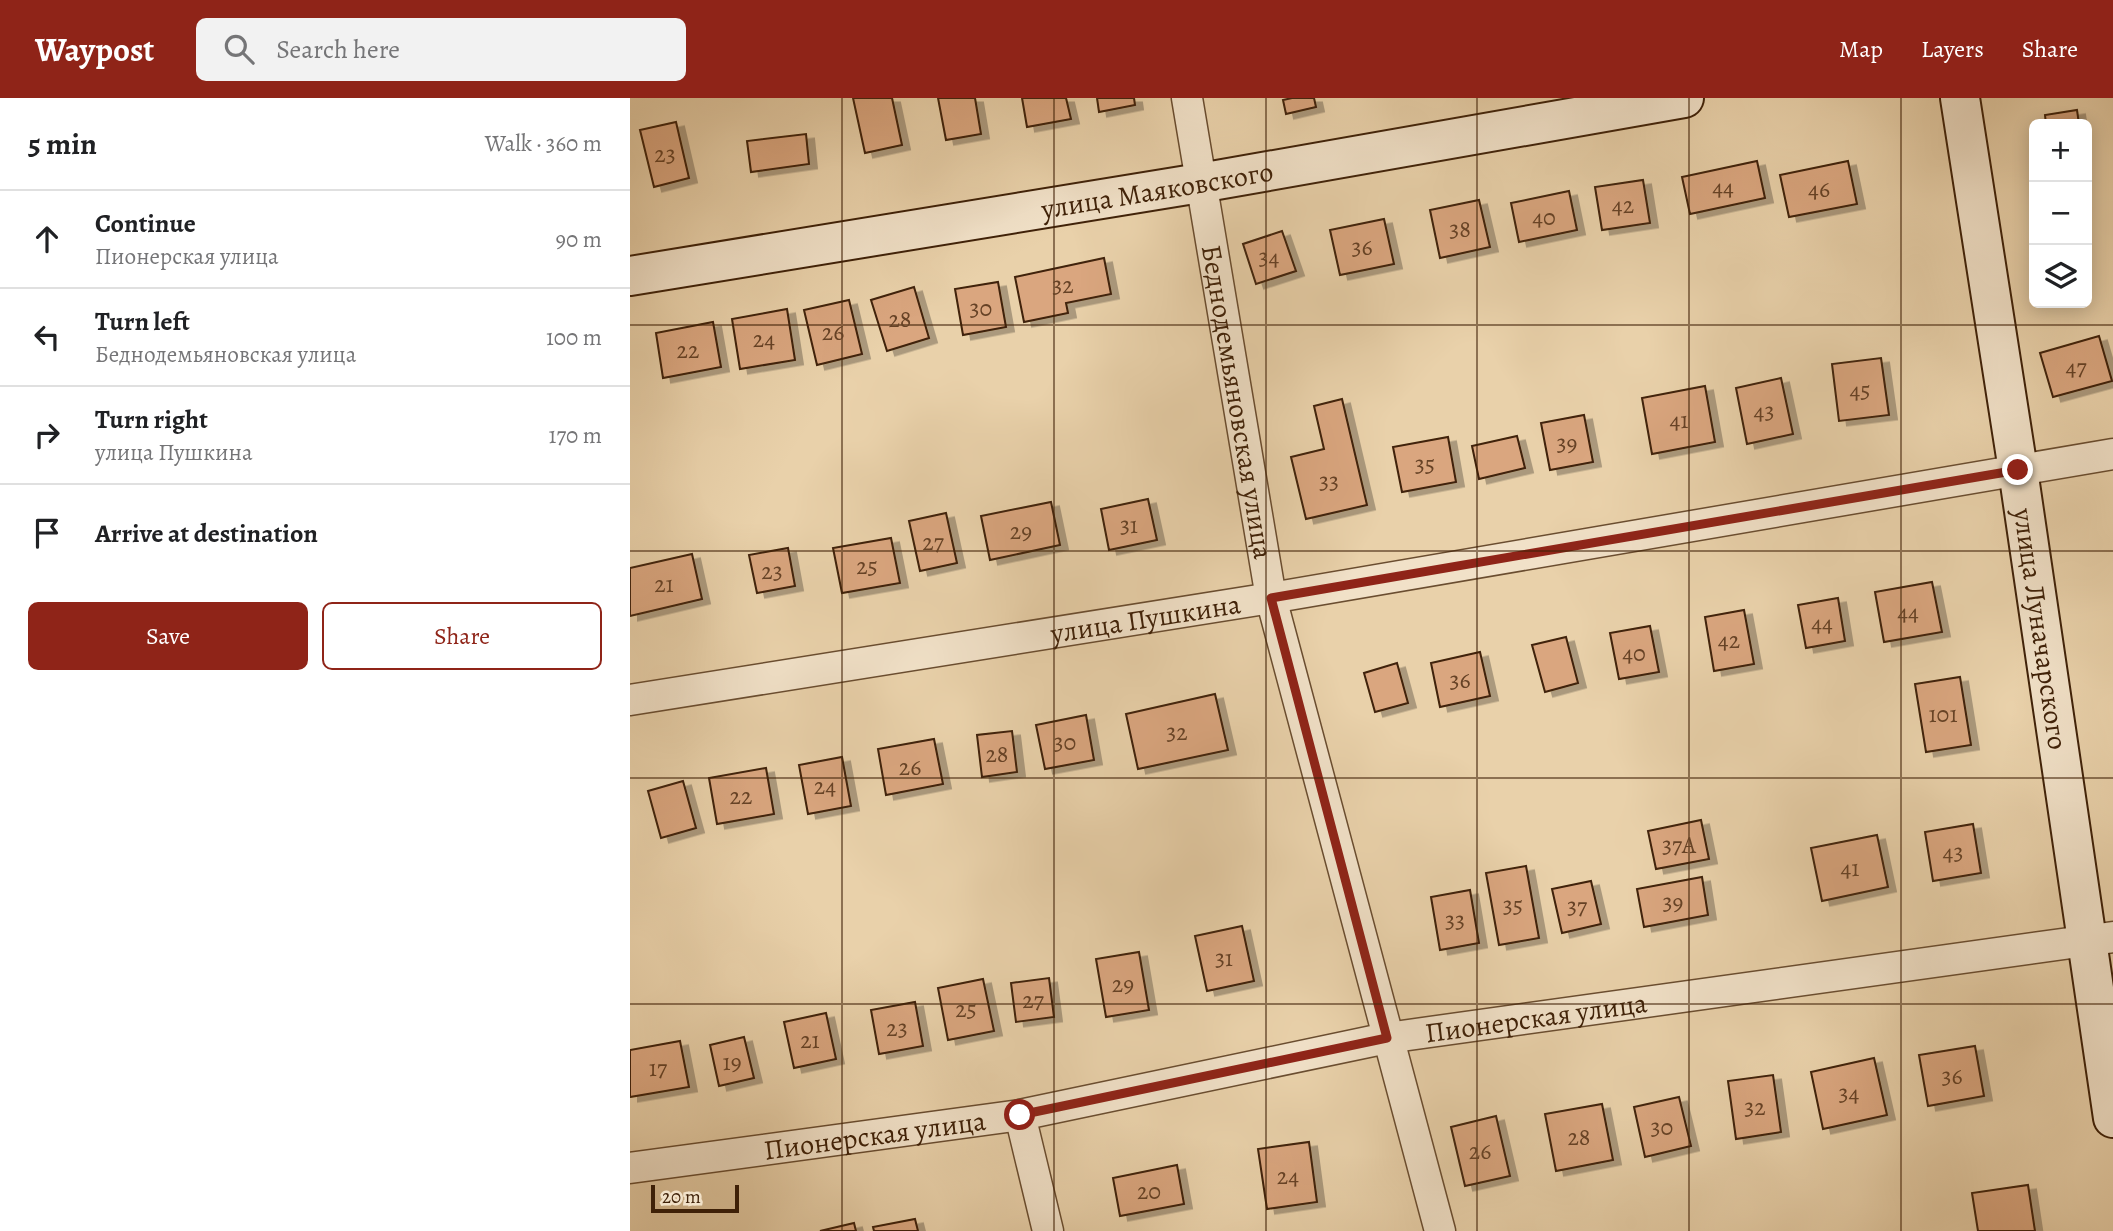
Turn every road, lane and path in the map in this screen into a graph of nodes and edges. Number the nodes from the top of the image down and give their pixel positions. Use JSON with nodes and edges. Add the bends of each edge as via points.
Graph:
{"nodes":[{"id":1,"x":1187,"y":98,"type":"edge"},
{"id":2,"x":1684,"y":98,"type":"edge"},
{"id":3,"x":1960,"y":98,"type":"edge"},
{"id":4,"x":1200,"y":183,"type":"junction"},
{"id":5,"x":630,"y":276,"type":"edge"},
{"id":6,"x":2113,"y":454,"type":"edge"},
{"id":7,"x":2018,"y":470,"type":"junction"},
{"id":8,"x":1271,"y":598,"type":"junction"},
{"id":9,"x":630,"y":699,"type":"edge"},
{"id":10,"x":2100,"y":939,"type":"edge"},
{"id":11,"x":1387,"y":1038,"type":"junction"},
{"id":12,"x":1020,"y":1115,"type":"junction"},
{"id":13,"x":2113,"y":1118,"type":"edge"},
{"id":14,"x":630,"y":1168,"type":"edge"},
{"id":15,"x":1048,"y":1231,"type":"edge"},
{"id":16,"x":1440,"y":1231,"type":"edge"}],
"edges":[{"from":1,"to":4,"type":"street","name":"Беднодемьяновская улица"},
{"from":2,"to":4,"type":"street","name":"улица Маяковского"},
{"from":3,"to":7,"type":"street","name":"улица Луначарского"},
{"from":4,"to":5,"type":"street","name":"улица Маяковского"},
{"from":4,"to":8,"type":"street","name":"Беднодемьяновская улица"},
{"from":6,"to":7,"type":"street","name":"улица Пушкина"},
{"from":7,"to":8,"type":"street","name":"улица Пушкина"},
{"from":7,"to":10,"type":"street","name":"улица Луначарского"},
{"from":8,"to":9,"type":"street","name":"улица Пушкина"},
{"from":8,"to":11,"type":"street","name":"Беднодемьяновская улица"},
{"from":10,"to":11,"type":"street","name":"Пионерская улица"},
{"from":10,"to":13,"type":"street","name":"улица Луначарского"},
{"from":11,"to":12,"type":"street","name":"Пионерская улица"},
{"from":11,"to":16,"type":"street","name":"Беднодемьяновская улица"},
{"from":12,"to":14,"type":"street","name":"Пионерская улица"},
{"from":12,"to":15,"type":"street"}]}
